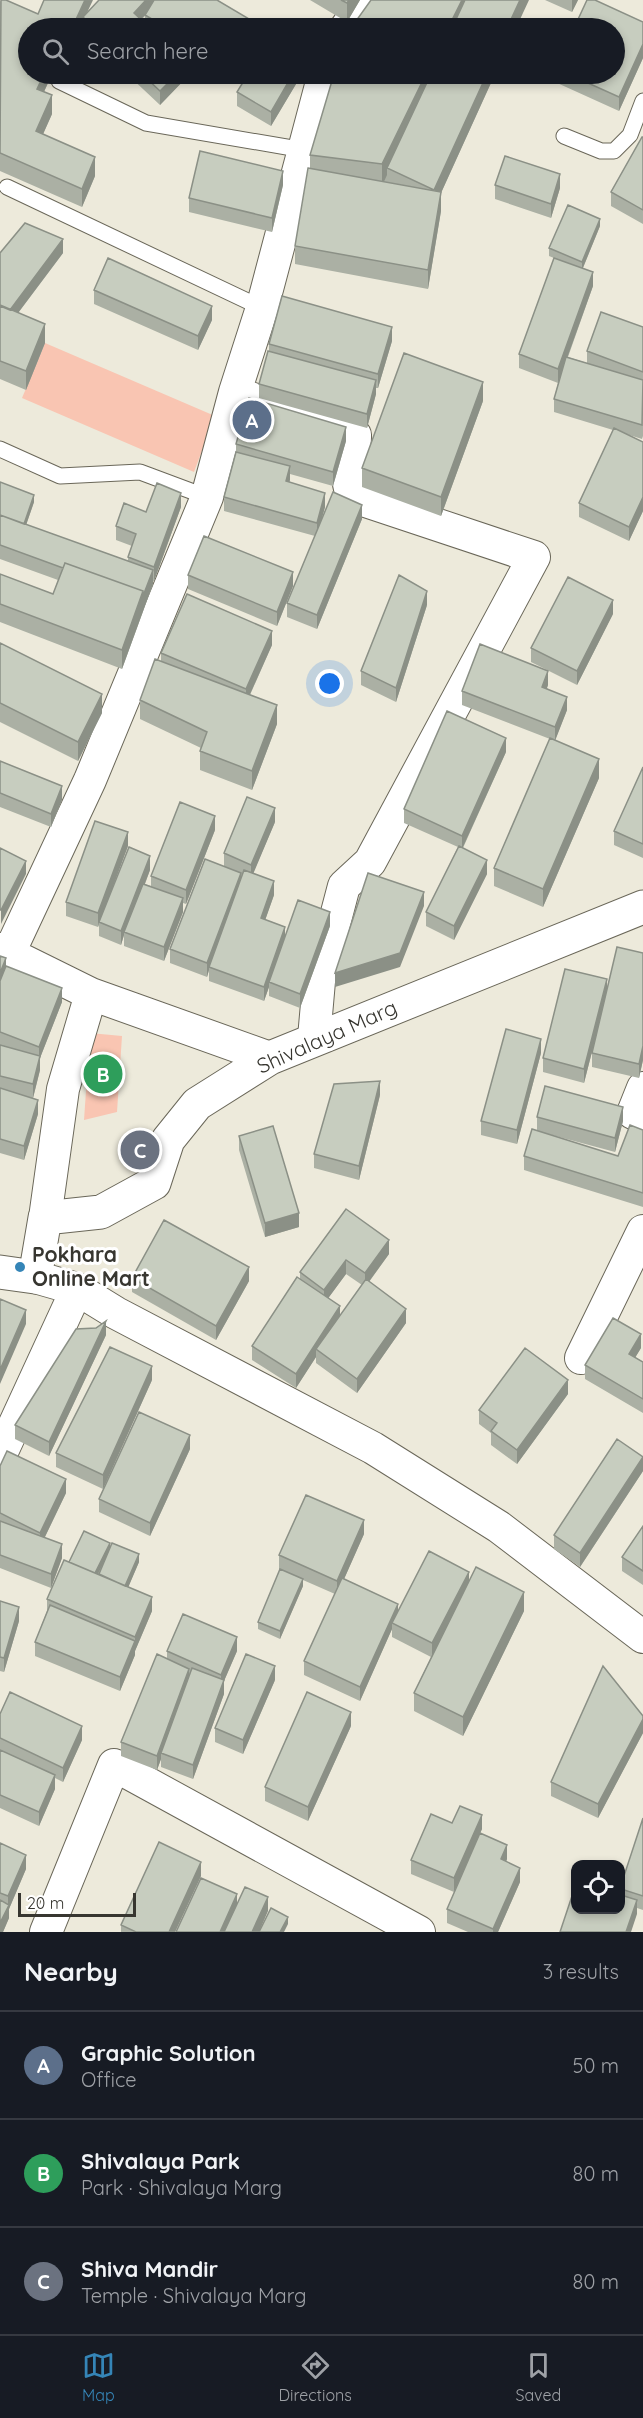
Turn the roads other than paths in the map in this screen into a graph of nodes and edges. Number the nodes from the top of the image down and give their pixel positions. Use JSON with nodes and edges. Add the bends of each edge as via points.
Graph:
{"nodes":[{"id":1,"x":366,"y":0,"type":"edge"},
{"id":2,"x":353,"y":18,"type":"edge"},
{"id":3,"x":65,"y":84,"type":"edge"},
{"id":4,"x":321,"y":84,"type":"edge"},
{"id":5,"x":643,"y":101,"type":"edge"},
{"id":6,"x":564,"y":136,"type":"dead end"},
{"id":7,"x":304,"y":150,"type":"junction"},
{"id":8,"x":7,"y":187,"type":"dead end"},
{"id":9,"x":262,"y":308,"type":"junction"},
{"id":10,"x":235,"y":392,"type":"junction"},
{"id":11,"x":0,"y":449,"type":"edge"},
{"id":12,"x":207,"y":497,"type":"junction"},
{"id":13,"x":643,"y":907,"type":"edge"},
{"id":14,"x":4,"y":951,"type":"edge"},
{"id":15,"x":91,"y":994,"type":"junction"},
{"id":16,"x":314,"y":1038,"type":"junction"},
{"id":17,"x":270,"y":1058,"type":"junction"},
{"id":18,"x":643,"y":1088,"type":"edge"},
{"id":19,"x":643,"y":1118,"type":"edge"},
{"id":20,"x":45,"y":1218,"type":"junction"},
{"id":21,"x":643,"y":1231,"type":"edge"},
{"id":22,"x":0,"y":1272,"type":"edge"},
{"id":23,"x":35,"y":1276,"type":"junction"},
{"id":24,"x":77,"y":1289,"type":"junction"},
{"id":25,"x":581,"y":1358,"type":"dead end"},
{"id":26,"x":0,"y":1456,"type":"edge"},
{"id":27,"x":643,"y":1637,"type":"edge"},
{"id":28,"x":46,"y":1932,"type":"edge"},
{"id":29,"x":419,"y":1932,"type":"edge"}],
"edges":[{"from":1,"to":2,"type":"street"},
{"from":3,"to":7,"type":"lane","via":[[146,123]]},
{"from":4,"to":7,"type":"street"},
{"from":5,"to":6,"type":"lane","via":[[630,135],[614,151],[601,151]]},
{"from":7,"to":9,"type":"street"},
{"from":8,"to":9,"type":"lane"},
{"from":9,"to":10,"type":"street"},
{"from":10,"to":12,"type":"street"},
{"from":10,"to":16,"type":"street","via":[[355,435],[347,482],[354,497],[534,557],[370,862],[344,886],[320,981]]},
{"from":11,"to":12,"type":"lane","via":[[60,476],[140,472]]},
{"from":12,"to":14,"type":"street","via":[[90,780]]},
{"from":13,"to":16,"type":"main road","name":"Shivalaya Marg"},
{"from":14,"to":15,"type":"street"},
{"from":15,"to":17,"type":"street"},
{"from":15,"to":20,"type":"street","via":[[63,1089]]},
{"from":16,"to":17,"type":"main road","name":"Shivalaya Marg"},
{"from":17,"to":20,"type":"main road","name":"Shivalaya Marg","via":[[197,1104],[168,1140],[154,1183],[100,1212]]},
{"from":18,"to":19,"type":"street","via":[[633,1113]]},
{"from":20,"to":23,"type":"main road"},
{"from":21,"to":25,"type":"street"},
{"from":22,"to":23,"type":"main road"},
{"from":23,"to":24,"type":"street"},
{"from":24,"to":26,"type":"street"},
{"from":24,"to":27,"type":"street","via":[[382,1454],[499,1527]]},
{"from":28,"to":29,"type":"street","via":[[114,1765]]}]}
